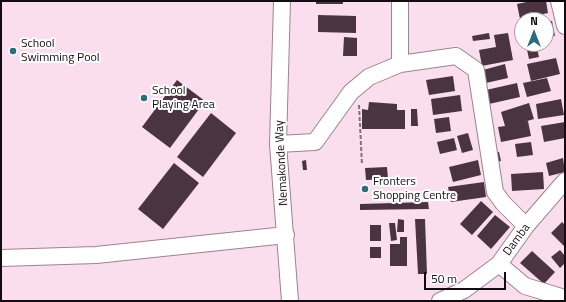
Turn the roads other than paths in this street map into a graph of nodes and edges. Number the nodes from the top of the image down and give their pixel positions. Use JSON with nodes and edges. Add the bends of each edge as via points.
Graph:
{"nodes":[{"id":1,"x":282,"y":1,"type":"edge"},
{"id":2,"x":400,"y":1,"type":"edge"},
{"id":3,"x":559,"y":1,"type":"edge"},
{"id":4,"x":565,"y":26,"type":"edge"},
{"id":5,"x":400,"y":64,"type":"junction"},
{"id":6,"x":278,"y":144,"type":"junction"},
{"id":7,"x":565,"y":181,"type":"edge"},
{"id":8,"x":526,"y":226,"type":"junction"},
{"id":9,"x":286,"y":235,"type":"junction"},
{"id":10,"x":1,"y":258,"type":"edge"},
{"id":11,"x":499,"y":264,"type":"junction"},
{"id":12,"x":565,"y":298,"type":"edge"},
{"id":13,"x":290,"y":301,"type":"edge"},
{"id":14,"x":440,"y":301,"type":"edge"}],
"edges":[{"from":1,"to":6,"type":"street","name":"Nemakonde Way"},
{"from":2,"to":5,"type":"street"},
{"from":3,"to":4,"type":"street"},
{"from":5,"to":6,"type":"street","via":[[369,78],[351,92],[315,142]]},
{"from":5,"to":8,"type":"street","via":[[456,56],[476,70],[495,192]]},
{"from":6,"to":9,"type":"street","name":"Nemakonde Way"},
{"from":7,"to":8,"type":"street","name":"Damba"},
{"from":8,"to":11,"type":"street","name":"Damba"},
{"from":9,"to":10,"type":"street","via":[[96,255]]},
{"from":9,"to":13,"type":"street","name":"Nemakonde Way"},
{"from":11,"to":12,"type":"street","via":[[525,286]]},
{"from":11,"to":14,"type":"street","name":"Damba","via":[[464,290]]}]}
